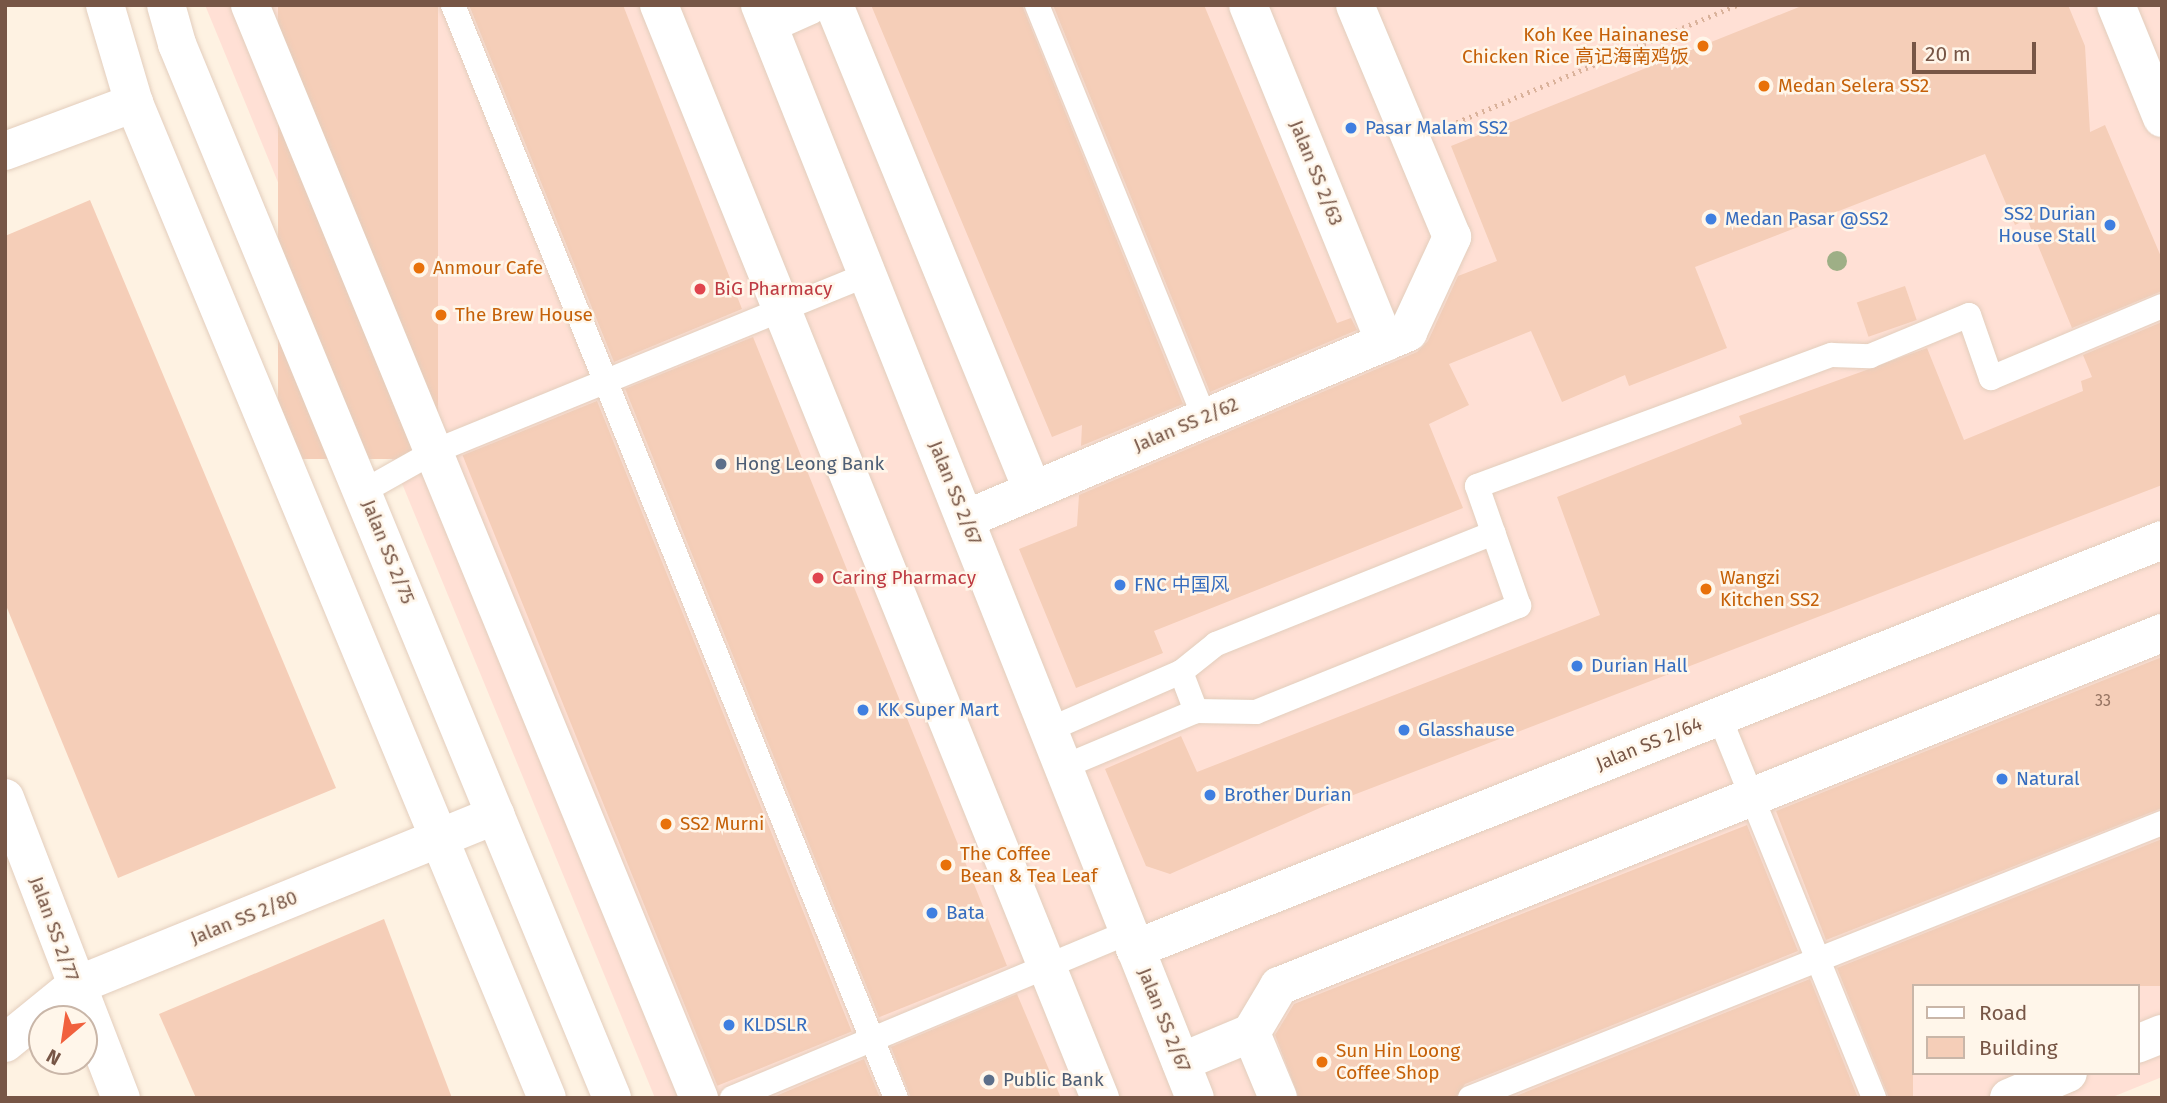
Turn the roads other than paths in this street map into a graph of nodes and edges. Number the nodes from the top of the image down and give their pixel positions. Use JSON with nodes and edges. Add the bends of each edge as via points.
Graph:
{"nodes":[{"id":1,"x":105,"y":5,"type":"edge"},
{"id":2,"x":166,"y":5,"type":"edge"},
{"id":3,"x":250,"y":5,"type":"edge"},
{"id":4,"x":453,"y":5,"type":"edge"},
{"id":5,"x":659,"y":5,"type":"edge"},
{"id":6,"x":810,"y":5,"type":"edge"},
{"id":7,"x":834,"y":5,"type":"edge"},
{"id":8,"x":1037,"y":5,"type":"edge"},
{"id":9,"x":1248,"y":5,"type":"edge"},
{"id":10,"x":1355,"y":5,"type":"edge"},
{"id":11,"x":2116,"y":5,"type":"edge"},
{"id":12,"x":764,"y":15,"type":"edge"},
{"id":13,"x":134,"y":103,"type":"junction"},
{"id":14,"x":2162,"y":118,"type":"edge"},
{"id":15,"x":5,"y":150,"type":"edge"},
{"id":16,"x":868,"y":274,"type":"junction"},
{"id":17,"x":2162,"y":306,"type":"edge"},
{"id":18,"x":785,"y":307,"type":"junction"},
{"id":19,"x":1396,"y":337,"type":"junction"},
{"id":20,"x":604,"y":378,"type":"junction"},
{"id":21,"x":1205,"y":417,"type":"junction"},
{"id":22,"x":435,"y":450,"type":"junction"},
{"id":23,"x":1032,"y":489,"type":"junction"},
{"id":24,"x":364,"y":491,"type":"junction"},
{"id":25,"x":965,"y":519,"type":"junction"},
{"id":26,"x":1494,"y":533,"type":"junction"},
{"id":27,"x":2162,"y":540,"type":"edge"},
{"id":28,"x":2162,"y":633,"type":"edge"},
{"id":29,"x":1181,"y":672,"type":"junction"},
{"id":30,"x":1196,"y":711,"type":"junction"},
{"id":31,"x":1719,"y":716,"type":"junction"},
{"id":32,"x":1048,"y":730,"type":"junction"},
{"id":33,"x":1063,"y":767,"type":"junction"},
{"id":34,"x":1752,"y":797,"type":"junction"},
{"id":35,"x":6,"y":805,"type":"edge"},
{"id":36,"x":496,"y":815,"type":"junction"},
{"id":37,"x":2162,"y":823,"type":"edge"},
{"id":38,"x":441,"y":837,"type":"junction"},
{"id":39,"x":1132,"y":940,"type":"junction"},
{"id":40,"x":1818,"y":960,"type":"junction"},
{"id":41,"x":1046,"y":966,"type":"junction"},
{"id":42,"x":75,"y":986,"type":"junction"},
{"id":43,"x":1251,"y":1033,"type":"junction"},
{"id":44,"x":2162,"y":1034,"type":"edge"},
{"id":45,"x":872,"y":1039,"type":"junction"},
{"id":46,"x":5,"y":1043,"type":"edge"},
{"id":47,"x":2139,"y":1043,"type":"edge"},
{"id":48,"x":1181,"y":1062,"type":"junction"},
{"id":49,"x":2063,"y":1075,"type":"edge"},
{"id":50,"x":121,"y":1098,"type":"edge"},
{"id":51,"x":547,"y":1098,"type":"edge"},
{"id":52,"x":612,"y":1098,"type":"edge"},
{"id":53,"x":699,"y":1098,"type":"edge"},
{"id":54,"x":732,"y":1098,"type":"edge"},
{"id":55,"x":896,"y":1098,"type":"edge"},
{"id":56,"x":1100,"y":1098,"type":"edge"},
{"id":57,"x":1195,"y":1098,"type":"edge"},
{"id":58,"x":1278,"y":1098,"type":"edge"},
{"id":59,"x":1470,"y":1098,"type":"edge"},
{"id":60,"x":1874,"y":1098,"type":"edge"},
{"id":61,"x":2009,"y":1098,"type":"edge"}],
"edges":[{"from":1,"to":13,"type":"street"},
{"from":2,"to":24,"type":"street","name":"Jalan SS 2/75","via":[[177,44]]},
{"from":3,"to":22,"type":"street"},
{"from":4,"to":20,"type":"lane"},
{"from":5,"to":18,"type":"street"},
{"from":6,"to":12,"type":"street"},
{"from":7,"to":23,"type":"street"},
{"from":8,"to":21,"type":"lane"},
{"from":9,"to":19,"type":"street","name":"Jalan SS 2/63"},
{"from":10,"to":19,"type":"street","via":[[1452,237]]},
{"from":11,"to":14,"type":"street"},
{"from":12,"to":16,"type":"street","name":"Jalan SS 2/67"},
{"from":13,"to":15,"type":"street"},
{"from":13,"to":38,"type":"street"},
{"from":16,"to":18,"type":"lane"},
{"from":16,"to":25,"type":"street","name":"Jalan SS 2/67"},
{"from":17,"to":26,"type":"lane","via":[[1992,378],[1969,315],[1870,356],[1832,355],[1477,486]]},
{"from":18,"to":20,"type":"lane"},
{"from":18,"to":41,"type":"street"},
{"from":19,"to":21,"type":"street","name":"Jalan SS 2/62"},
{"from":20,"to":22,"type":"lane"},
{"from":20,"to":45,"type":"lane"},
{"from":21,"to":23,"type":"street","name":"Jalan SS 2/62"},
{"from":22,"to":24,"type":"lane"},
{"from":22,"to":53,"type":"street"},
{"from":23,"to":25,"type":"street","name":"Jalan SS 2/62"},
{"from":24,"to":36,"type":"street","name":"Jalan SS 2/75"},
{"from":25,"to":32,"type":"street","name":"Jalan SS 2/67"},
{"from":26,"to":29,"type":"lane","via":[[1216,644]]},
{"from":26,"to":30,"type":"lane","via":[[1519,606],[1256,712]]},
{"from":27,"to":31,"type":"street","name":"Jalan SS 2/64"},
{"from":28,"to":34,"type":"street"},
{"from":29,"to":30,"type":"lane"},
{"from":29,"to":32,"type":"lane"},
{"from":30,"to":33,"type":"lane"},
{"from":31,"to":34,"type":"lane"},
{"from":31,"to":39,"type":"street","name":"Jalan SS 2/64"},
{"from":32,"to":33,"type":"street","name":"Jalan SS 2/67"},
{"from":33,"to":39,"type":"street","name":"Jalan SS 2/67"},
{"from":34,"to":40,"type":"lane"},
{"from":34,"to":43,"type":"street","via":[[1279,986]]},
{"from":35,"to":42,"type":"street","name":"Jalan SS 2/77"},
{"from":36,"to":38,"type":"street","name":"Jalan SS 2/80"},
{"from":36,"to":52,"type":"street","name":"Jalan SS 2/75"},
{"from":37,"to":40,"type":"lane"},
{"from":38,"to":42,"type":"street","name":"Jalan SS 2/80"},
{"from":38,"to":51,"type":"street"},
{"from":39,"to":41,"type":"lane"},
{"from":39,"to":48,"type":"street","name":"Jalan SS 2/67"},
{"from":40,"to":59,"type":"lane"},
{"from":40,"to":60,"type":"lane"},
{"from":41,"to":45,"type":"lane"},
{"from":41,"to":56,"type":"street"},
{"from":42,"to":46,"type":"street","name":"Jalan SS 2/80"},
{"from":42,"to":50,"type":"street","name":"Jalan SS 2/77"},
{"from":43,"to":48,"type":"street"},
{"from":43,"to":58,"type":"street"},
{"from":44,"to":47,"type":"street"},
{"from":45,"to":54,"type":"lane"},
{"from":45,"to":55,"type":"lane"},
{"from":48,"to":57,"type":"street","name":"Jalan SS 2/67"},
{"from":49,"to":61,"type":"street"}]}
